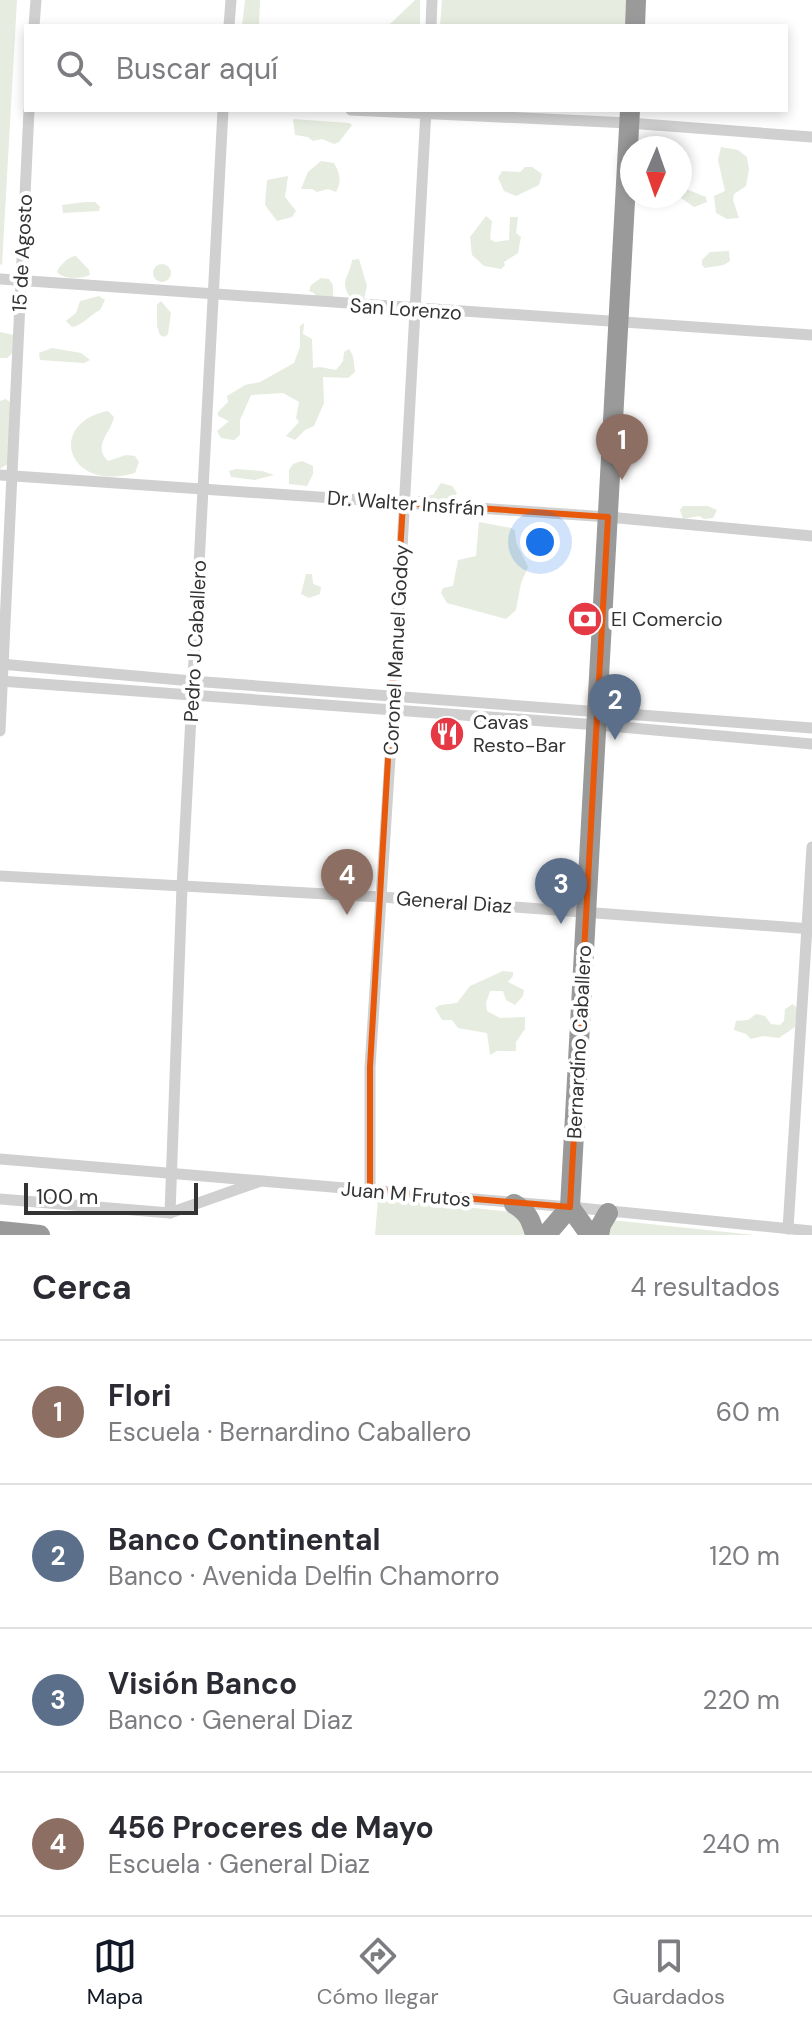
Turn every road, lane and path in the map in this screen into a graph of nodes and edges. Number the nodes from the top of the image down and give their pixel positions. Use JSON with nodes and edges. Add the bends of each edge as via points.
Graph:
{"nodes":[{"id":1,"x":36,"y":0,"type":"edge"},
{"id":2,"x":231,"y":0,"type":"edge"},
{"id":3,"x":432,"y":0,"type":"edge"},
{"id":4,"x":636,"y":0,"type":"edge"},
{"id":5,"x":34,"y":24,"type":"edge"},
{"id":6,"x":229,"y":24,"type":"edge"},
{"id":7,"x":431,"y":24,"type":"edge"},
{"id":8,"x":635,"y":24,"type":"edge"},
{"id":9,"x":29,"y":112,"type":"edge"},
{"id":10,"x":223,"y":112,"type":"edge"},
{"id":11,"x":426,"y":112,"type":"edge"},
{"id":12,"x":629,"y":117,"type":"edge"},
{"id":13,"x":812,"y":137,"type":"edge"},
{"id":14,"x":0,"y":279,"type":"edge"},
{"id":15,"x":21,"y":280,"type":"junction"},
{"id":16,"x":215,"y":295,"type":"junction"},
{"id":17,"x":415,"y":310,"type":"junction"},
{"id":18,"x":619,"y":323,"type":"junction"},
{"id":19,"x":812,"y":335,"type":"edge"},
{"id":20,"x":6,"y":476,"type":"edge"},
{"id":21,"x":203,"y":489,"type":"junction"},
{"id":22,"x":403,"y":503,"type":"junction"},
{"id":23,"x":608,"y":517,"type":"junction"},
{"id":24,"x":812,"y":536,"type":"edge"},
{"id":25,"x":2,"y":664,"type":"edge"},
{"id":26,"x":1,"y":681,"type":"edge"},
{"id":27,"x":192,"y":681,"type":"junction"},
{"id":28,"x":394,"y":695,"type":"junction"},
{"id":29,"x":191,"y":697,"type":"junction"},
{"id":30,"x":393,"y":712,"type":"junction"},
{"id":31,"x":598,"y":718,"type":"junction"},
{"id":32,"x":812,"y":728,"type":"edge"},
{"id":33,"x":0,"y":731,"type":"edge"},
{"id":34,"x":812,"y":744,"type":"edge"},
{"id":35,"x":812,"y":847,"type":"edge"},
{"id":36,"x":0,"y":876,"type":"edge"},
{"id":37,"x":182,"y":887,"type":"junction"},
{"id":38,"x":381,"y":897,"type":"junction"},
{"id":39,"x":586,"y":912,"type":"junction"},
{"id":40,"x":810,"y":928,"type":"edge"},
{"id":41,"x":0,"y":1159,"type":"edge"},
{"id":42,"x":171,"y":1173,"type":"junction"},
{"id":43,"x":262,"y":1181,"type":"junction"},
{"id":44,"x":370,"y":1190,"type":"junction"},
{"id":45,"x":0,"y":1199,"type":"edge"},
{"id":46,"x":514,"y":1204,"type":"junction"},
{"id":47,"x":570,"y":1207,"type":"junction"},
{"id":48,"x":170,"y":1213,"type":"junction"},
{"id":49,"x":608,"y":1213,"type":"junction"},
{"id":50,"x":788,"y":1229,"type":"junction"},
{"id":51,"x":0,"y":1231,"type":"edge"},
{"id":52,"x":812,"y":1231,"type":"edge"},
{"id":53,"x":40,"y":1235,"type":"edge"},
{"id":54,"x":535,"y":1235,"type":"edge"},
{"id":55,"x":546,"y":1235,"type":"edge"},
{"id":56,"x":555,"y":1235,"type":"edge"},
{"id":57,"x":577,"y":1235,"type":"edge"},
{"id":58,"x":590,"y":1235,"type":"edge"},
{"id":59,"x":599,"y":1235,"type":"edge"}],
"edges":[{"from":1,"to":5,"type":"street"},
{"from":2,"to":6,"type":"street"},
{"from":3,"to":7,"type":"street"},
{"from":4,"to":8,"type":"highway"},
{"from":9,"to":15,"type":"street","name":"15 de Agosto"},
{"from":10,"to":16,"type":"street","name":"Pedro J Caballero"},
{"from":11,"to":12,"type":"street"},
{"from":11,"to":17,"type":"street","name":"Coronel Manuel Godoy"},
{"from":12,"to":13,"type":"street"},
{"from":12,"to":18,"type":"highway","name":"Bernardino Caballero"},
{"from":14,"to":15,"type":"street","name":"San Lorenzo"},
{"from":15,"to":16,"type":"street","name":"San Lorenzo"},
{"from":15,"to":20,"type":"street","name":"15 de Agosto"},
{"from":16,"to":17,"type":"street","name":"San Lorenzo"},
{"from":16,"to":21,"type":"street","name":"Pedro J Caballero"},
{"from":17,"to":18,"type":"street","name":"San Lorenzo"},
{"from":17,"to":22,"type":"street","name":"Coronel Manuel Godoy"},
{"from":18,"to":19,"type":"street","name":"San Lorenzo"},
{"from":18,"to":23,"type":"highway","name":"Bernardino Caballero"},
{"from":20,"to":21,"type":"street","name":"Dr. Walter Insfrán"},
{"from":20,"to":25,"type":"street","name":"15 de Agosto"},
{"from":21,"to":22,"type":"street","name":"Dr. Walter Insfrán"},
{"from":21,"to":27,"type":"street","name":"Pedro J Caballero"},
{"from":22,"to":23,"type":"street","name":"Dr. Walter Insfrán"},
{"from":22,"to":28,"type":"street","name":"Coronel Manuel Godoy"},
{"from":23,"to":24,"type":"street","name":"Dr. Walter Insfrán"},
{"from":23,"to":31,"type":"highway","name":"Bernardino Caballero"},
{"from":25,"to":26,"type":"street","name":"15 de Agosto"},
{"from":25,"to":27,"type":"street"},
{"from":26,"to":29,"type":"street"},
{"from":26,"to":33,"type":"street","name":"15 de Agosto"},
{"from":27,"to":28,"type":"street"},
{"from":27,"to":29,"type":"street","name":"Pedro J Caballero"},
{"from":28,"to":30,"type":"street","name":"Coronel Manuel Godoy"},
{"from":28,"to":31,"type":"street"},
{"from":29,"to":30,"type":"street"},
{"from":29,"to":37,"type":"street","name":"Pedro J Caballero"},
{"from":30,"to":31,"type":"street"},
{"from":30,"to":38,"type":"street","name":"Coronel Manuel Godoy"},
{"from":31,"to":32,"type":"street"},
{"from":31,"to":34,"type":"street"},
{"from":31,"to":39,"type":"highway","name":"Bernardino Caballero"},
{"from":35,"to":40,"type":"street"},
{"from":36,"to":37,"type":"street","name":"General Diaz"},
{"from":37,"to":38,"type":"street","name":"General Diaz"},
{"from":37,"to":42,"type":"street","name":"Pedro J Caballero"},
{"from":38,"to":39,"type":"street","name":"General Diaz"},
{"from":38,"to":44,"type":"street","name":"Coronel Manuel Godoy","via":[[370,1067]]},
{"from":39,"to":40,"type":"street","name":"General Diaz"},
{"from":39,"to":47,"type":"highway","name":"Bernardino Caballero"},
{"from":40,"to":50,"type":"street"},
{"from":41,"to":42,"type":"street","name":"Juan M Frutos"},
{"from":42,"to":43,"type":"street","name":"Juan M Frutos"},
{"from":42,"to":48,"type":"street","name":"Pedro J Caballero"},
{"from":43,"to":44,"type":"street","name":"Juan M Frutos"},
{"from":43,"to":48,"type":"street"},
{"from":44,"to":46,"type":"street","name":"Juan M Frutos"},
{"from":45,"to":48,"type":"street"},
{"from":46,"to":47,"type":"street","name":"Juan M Frutos"},
{"from":46,"to":54,"type":"highway","via":[[531,1220]]},
{"from":47,"to":49,"type":"street","name":"Juan M Frutos"},
{"from":47,"to":55,"type":"highway"},
{"from":47,"to":58,"type":"highway"},
{"from":49,"to":50,"type":"street","name":"Juan M Frutos"},
{"from":49,"to":59,"type":"highway"},
{"from":50,"to":52,"type":"street","name":"Juan M Frutos"},
{"from":51,"to":53,"type":"highway"},
{"from":56,"to":57,"type":"highway"}]}
